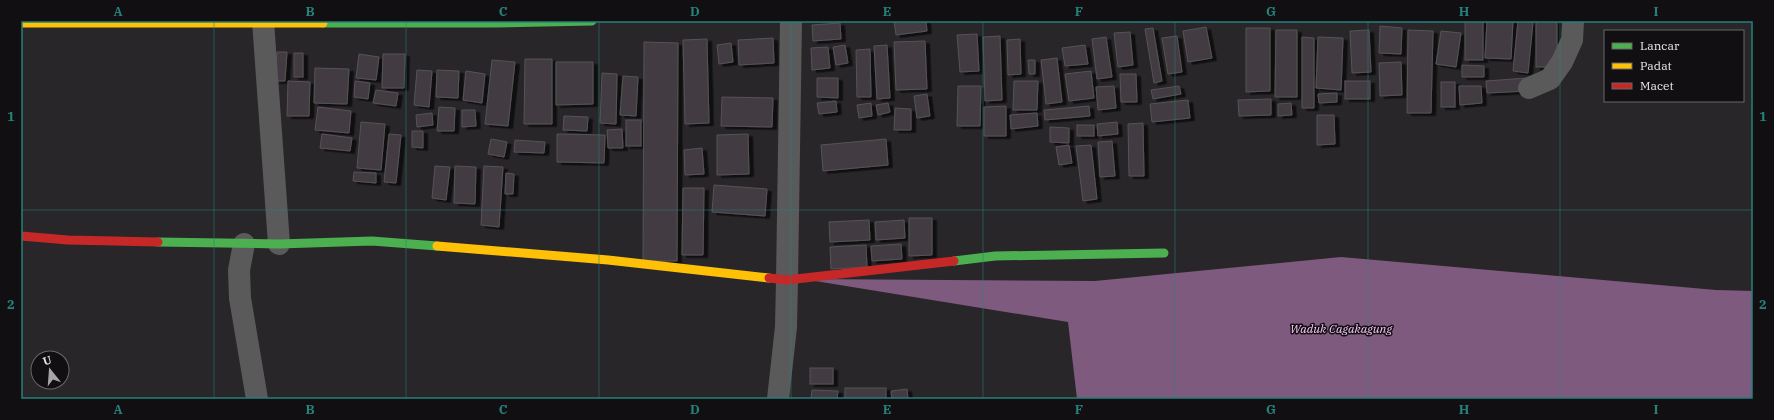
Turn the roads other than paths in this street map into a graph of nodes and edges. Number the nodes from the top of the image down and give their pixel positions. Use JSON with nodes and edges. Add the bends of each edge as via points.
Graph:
{"nodes":[{"id":1,"x":592,"y":21,"type":"edge"},
{"id":2,"x":791,"y":21,"type":"edge"},
{"id":3,"x":1573,"y":21,"type":"edge"},
{"id":4,"x":263,"y":22,"type":"edge"},
{"id":5,"x":21,"y":24,"type":"edge"},
{"id":6,"x":1529,"y":88,"type":"dead end"},
{"id":7,"x":21,"y":236,"type":"edge"},
{"id":8,"x":244,"y":244,"type":"junction"},
{"id":9,"x":279,"y":244,"type":"junction"},
{"id":10,"x":1164,"y":253,"type":"dead end"},
{"id":11,"x":787,"y":280,"type":"junction"},
{"id":12,"x":257,"y":399,"type":"edge"},
{"id":13,"x":778,"y":399,"type":"edge"}],
"edges":[{"from":1,"to":4,"type":"street"},
{"from":2,"to":11,"type":"street"},
{"from":3,"to":6,"type":"street","via":[[1572,40],[1562,62],[1550,78]]},
{"from":4,"to":5,"type":"street"},
{"from":4,"to":9,"type":"street"},
{"from":7,"to":8,"type":"street","via":[[68,240]]},
{"from":8,"to":9,"type":"street"},
{"from":8,"to":12,"type":"street","via":[[239,270],[240,298]]},
{"from":9,"to":11,"type":"street","via":[[372,241],[608,260]]},
{"from":10,"to":11,"type":"street","via":[[995,256]]},
{"from":11,"to":13,"type":"street","via":[[786,327]]}]}
